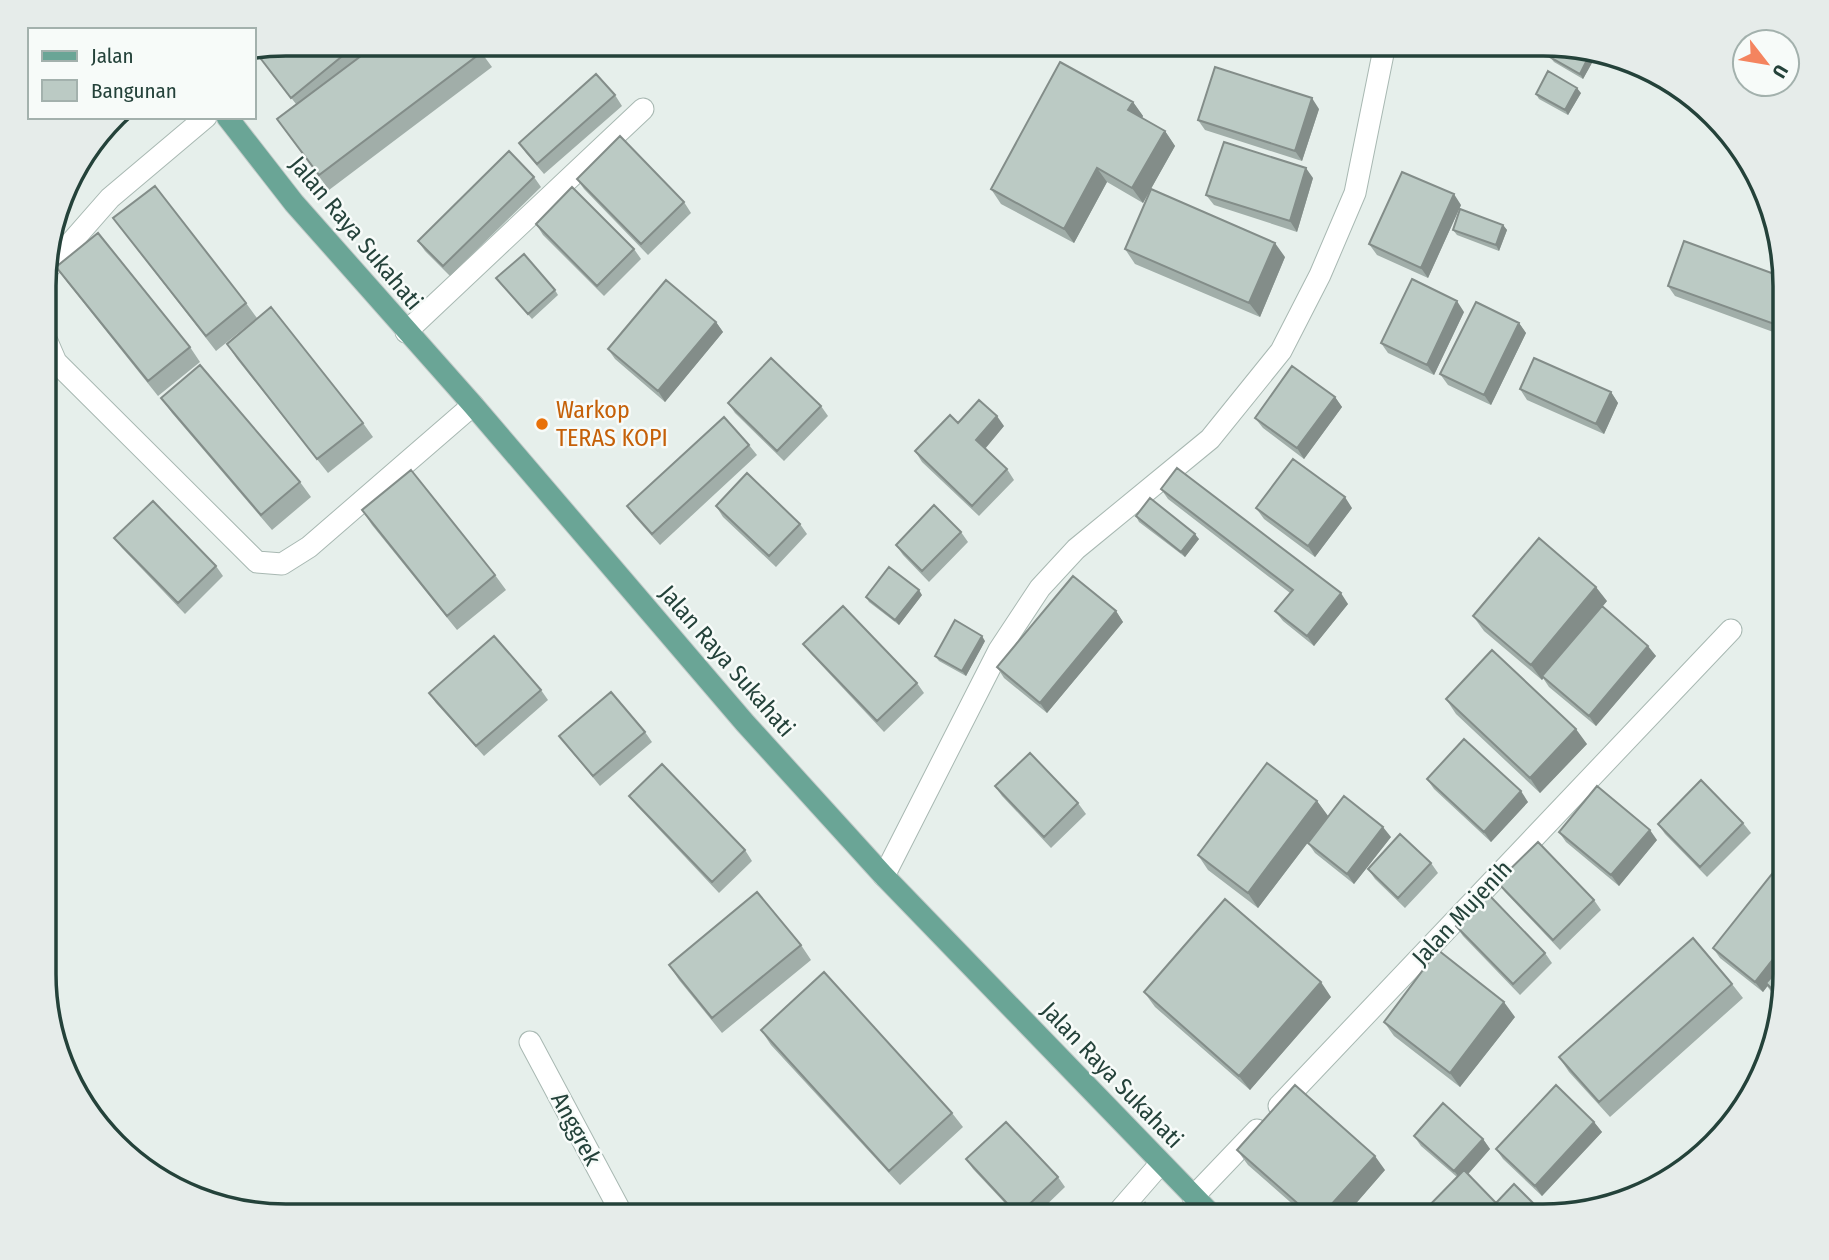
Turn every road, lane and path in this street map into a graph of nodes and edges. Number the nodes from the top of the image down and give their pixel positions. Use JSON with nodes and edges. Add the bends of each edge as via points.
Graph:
{"nodes":[{"id":1,"x":1382,"y":56,"type":"edge"},
{"id":2,"x":643,"y":109,"type":"dead end"},
{"id":3,"x":204,"y":119,"type":"edge"},
{"id":4,"x":229,"y":119,"type":"edge"},
{"id":5,"x":60,"y":245,"type":"edge"},
{"id":6,"x":406,"y":332,"type":"junction"},
{"id":7,"x":56,"y":362,"type":"edge"},
{"id":8,"x":472,"y":405,"type":"junction"},
{"id":9,"x":1731,"y":630,"type":"dead end"},
{"id":10,"x":884,"y":876,"type":"junction"},
{"id":11,"x":530,"y":1042,"type":"dead end"},
{"id":12,"x":1161,"y":1163,"type":"junction"},
{"id":13,"x":1194,"y":1197,"type":"junction"},
{"id":14,"x":617,"y":1204,"type":"edge"},
{"id":15,"x":1125,"y":1204,"type":"edge"},
{"id":16,"x":1201,"y":1204,"type":"edge"}],
"edges":[{"from":1,"to":10,"type":"street","via":[[1354,192],[1320,275],[1281,351],[1210,439],[1076,549],[1040,588],[999,650]]},
{"from":2,"to":6,"type":"street"},
{"from":3,"to":5,"type":"street"},
{"from":4,"to":6,"type":"main road","name":"Jalan Raya Sukahati"},
{"from":6,"to":8,"type":"main road","name":"Jalan Raya Sukahati"},
{"from":7,"to":8,"type":"street","via":[[257,562],[282,564],[309,547]]},
{"from":8,"to":10,"type":"main road","name":"Jalan Raya Sukahati"},
{"from":9,"to":13,"type":"street","name":"Jalan Mujenih"},
{"from":10,"to":12,"type":"main road","name":"Jalan Raya Sukahati"},
{"from":11,"to":14,"type":"street","name":"Anggrek"},
{"from":12,"to":13,"type":"main road","name":"Jalan Raya Sukahati"},
{"from":12,"to":15,"type":"street"},
{"from":13,"to":16,"type":"main road","name":"Jalan Raya Sukahati"}]}
